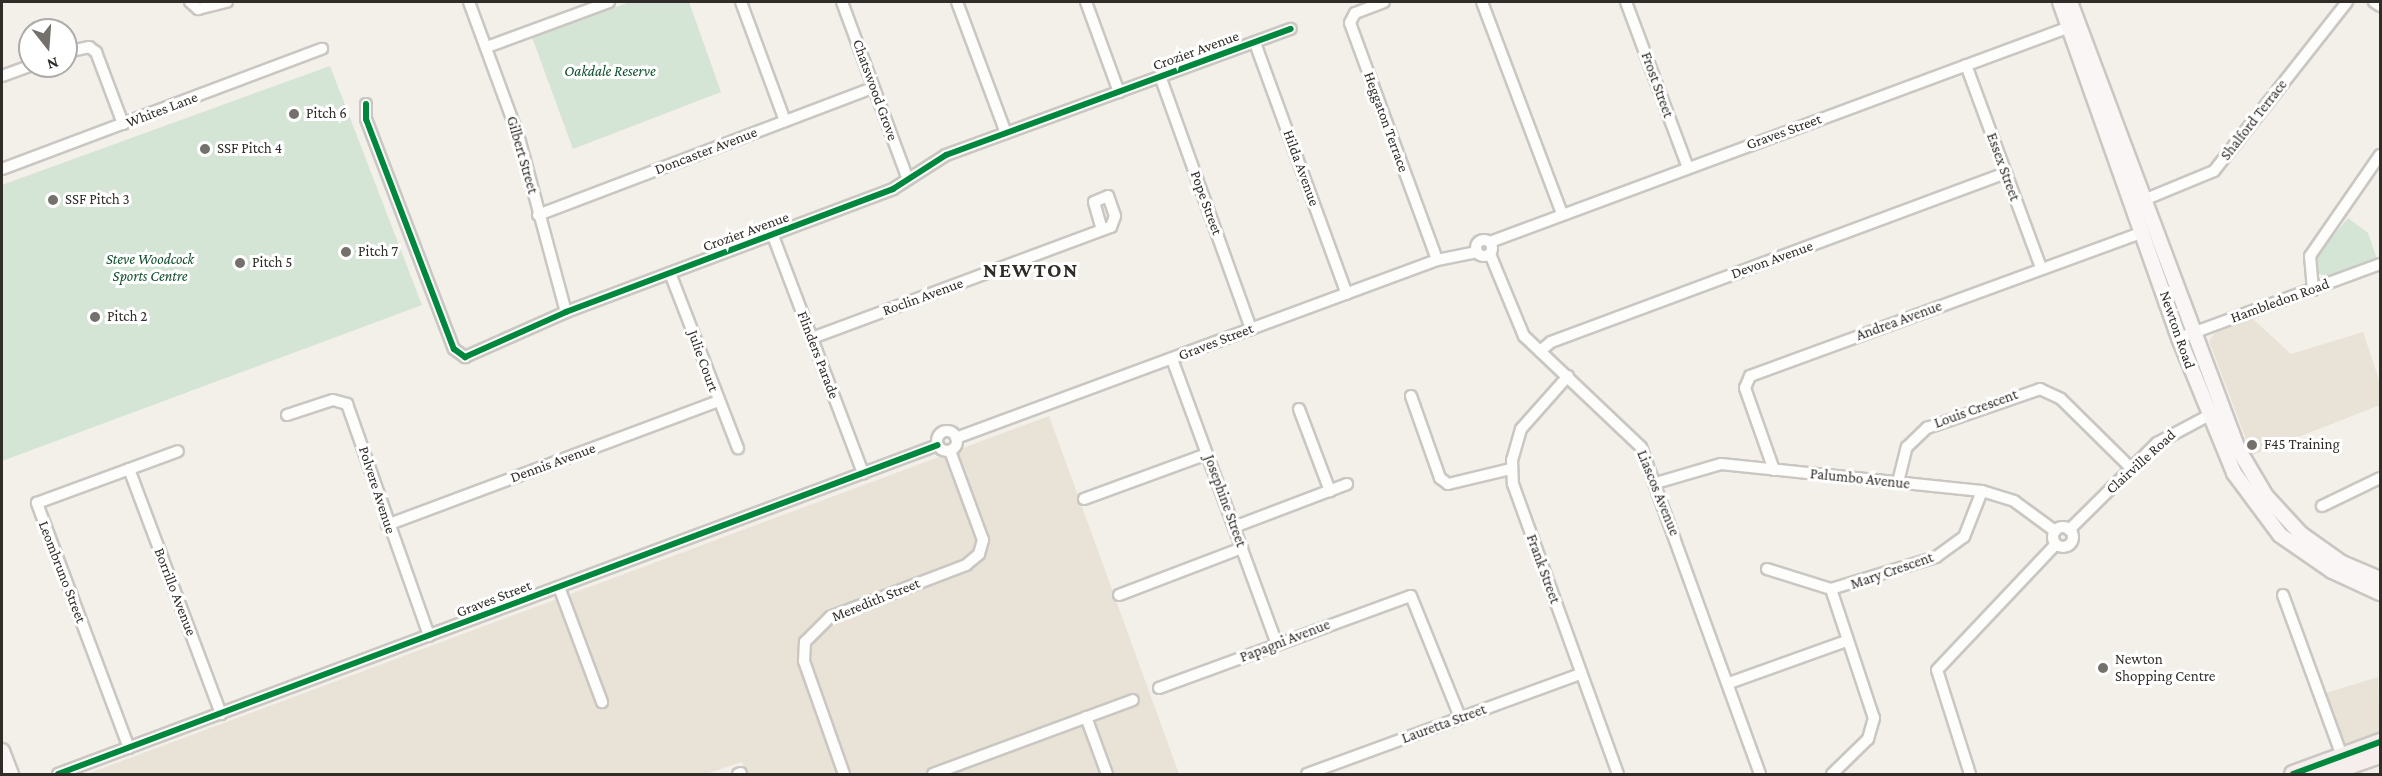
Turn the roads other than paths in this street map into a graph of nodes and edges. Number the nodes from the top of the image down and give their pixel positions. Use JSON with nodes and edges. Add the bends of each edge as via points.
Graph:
{"nodes":[{"id":1,"x":190,"y":2,"type":"edge"},
{"id":2,"x":227,"y":2,"type":"edge"},
{"id":3,"x":470,"y":2,"type":"edge"},
{"id":4,"x":609,"y":2,"type":"edge"},
{"id":5,"x":741,"y":2,"type":"edge"},
{"id":6,"x":842,"y":2,"type":"edge"},
{"id":7,"x":957,"y":2,"type":"edge"},
{"id":8,"x":1086,"y":2,"type":"edge"},
{"id":9,"x":1384,"y":2,"type":"edge"},
{"id":10,"x":1482,"y":2,"type":"edge"},
{"id":11,"x":1626,"y":2,"type":"edge"},
{"id":12,"x":2060,"y":2,"type":"edge"},
{"id":13,"x":2070,"y":2,"type":"edge"},
{"id":14,"x":2347,"y":2,"type":"edge"},
{"id":15,"x":2374,"y":2,"type":"edge"},
{"id":16,"x":2380,"y":6,"type":"edge"},
{"id":17,"x":2074,"y":26,"type":"junction"},
{"id":18,"x":1291,"y":29,"type":"dead end"},
{"id":19,"x":1255,"y":43,"type":"junction"},
{"id":20,"x":487,"y":47,"type":"junction"},
{"id":21,"x":78,"y":49,"type":"edge"},
{"id":22,"x":322,"y":50,"type":"dead end"},
{"id":23,"x":1966,"y":65,"type":"junction"},
{"id":24,"x":18,"y":70,"type":"edge"},
{"id":25,"x":2,"y":76,"type":"edge"},
{"id":26,"x":1160,"y":76,"type":"junction"},
{"id":27,"x":873,"y":88,"type":"junction"},
{"id":28,"x":1119,"y":92,"type":"junction"},
{"id":29,"x":366,"y":104,"type":"dead end"},
{"id":30,"x":785,"y":121,"type":"junction"},
{"id":31,"x":123,"y":124,"type":"junction"},
{"id":32,"x":1006,"y":133,"type":"junction"},
{"id":33,"x":2380,"y":155,"type":"edge"},
{"id":34,"x":1688,"y":168,"type":"junction"},
{"id":35,"x":2,"y":169,"type":"edge"},
{"id":36,"x":2006,"y":173,"type":"junction"},
{"id":37,"x":908,"y":179,"type":"junction"},
{"id":38,"x":2141,"y":202,"type":"junction"},
{"id":39,"x":1562,"y":214,"type":"junction"},
{"id":40,"x":538,"y":215,"type":"junction"},
{"id":41,"x":1102,"y":230,"type":"dead end"},
{"id":42,"x":2144,"y":232,"type":"junction"},
{"id":43,"x":773,"y":236,"type":"junction"},
{"id":44,"x":1490,"y":248,"type":"junction"},
{"id":45,"x":1437,"y":260,"type":"junction"},
{"id":46,"x":2380,"y":264,"type":"edge"},
{"id":47,"x":2041,"y":268,"type":"junction"},
{"id":48,"x":670,"y":273,"type":"junction"},
{"id":49,"x":2313,"y":290,"type":"junction"},
{"id":50,"x":1347,"y":294,"type":"junction"},
{"id":51,"x":566,"y":312,"type":"junction"},
{"id":52,"x":1251,"y":329,"type":"junction"},
{"id":53,"x":2194,"y":332,"type":"junction"},
{"id":54,"x":812,"y":338,"type":"junction"},
{"id":55,"x":2179,"y":338,"type":"junction"},
{"id":56,"x":1540,"y":351,"type":"junction"},
{"id":57,"x":1172,"y":358,"type":"junction"},
{"id":58,"x":1568,"y":376,"type":"junction"},
{"id":59,"x":1411,"y":396,"type":"dead end"},
{"id":60,"x":718,"y":401,"type":"junction"},
{"id":61,"x":1299,"y":409,"type":"dead end"},
{"id":62,"x":2222,"y":410,"type":"junction"},
{"id":63,"x":287,"y":415,"type":"dead end"},
{"id":64,"x":2208,"y":415,"type":"junction"},
{"id":65,"x":956,"y":438,"type":"junction"},
{"id":66,"x":938,"y":445,"type":"junction"},
{"id":67,"x":738,"y":448,"type":"dead end"},
{"id":68,"x":178,"y":451,"type":"dead end"},
{"id":69,"x":950,"y":451,"type":"junction"},
{"id":70,"x":1207,"y":454,"type":"junction"},
{"id":71,"x":1511,"y":469,"type":"junction"},
{"id":72,"x":2132,"y":469,"type":"junction"},
{"id":73,"x":129,"y":470,"type":"junction"},
{"id":74,"x":1774,"y":470,"type":"junction"},
{"id":75,"x":863,"y":473,"type":"junction"},
{"id":76,"x":2380,"y":478,"type":"edge"},
{"id":77,"x":1898,"y":482,"type":"junction"},
{"id":78,"x":1656,"y":483,"type":"junction"},
{"id":79,"x":1347,"y":484,"type":"dead end"},
{"id":80,"x":1330,"y":490,"type":"junction"},
{"id":81,"x":1982,"y":491,"type":"junction"},
{"id":82,"x":1084,"y":499,"type":"dead end"},
{"id":83,"x":2322,"y":506,"type":"dead end"},
{"id":84,"x":387,"y":525,"type":"junction"},
{"id":85,"x":1234,"y":527,"type":"junction"},
{"id":86,"x":2069,"y":530,"type":"junction"},
{"id":87,"x":2055,"y":531,"type":"junction"},
{"id":88,"x":2056,"y":544,"type":"junction"},
{"id":89,"x":1242,"y":548,"type":"junction"},
{"id":90,"x":1767,"y":569,"type":"dead end"},
{"id":91,"x":2380,"y":579,"type":"edge"},
{"id":92,"x":559,"y":587,"type":"junction"},
{"id":93,"x":1831,"y":590,"type":"junction"},
{"id":94,"x":2380,"y":593,"type":"edge"},
{"id":95,"x":1119,"y":595,"type":"dead end"},
{"id":96,"x":2283,"y":595,"type":"dead end"},
{"id":97,"x":429,"y":636,"type":"junction"},
{"id":98,"x":1846,"y":641,"type":"junction"},
{"id":99,"x":1277,"y":644,"type":"junction"},
{"id":100,"x":1581,"y":674,"type":"junction"},
{"id":101,"x":1729,"y":684,"type":"junction"},
{"id":102,"x":1159,"y":688,"type":"dead end"},
{"id":103,"x":1133,"y":700,"type":"dead end"},
{"id":104,"x":602,"y":702,"type":"dead end"},
{"id":105,"x":221,"y":714,"type":"junction"},
{"id":106,"x":1086,"y":717,"type":"junction"},
{"id":107,"x":1461,"y":717,"type":"junction"},
{"id":108,"x":2380,"y":742,"type":"edge"},
{"id":109,"x":129,"y":748,"type":"junction"},
{"id":110,"x":2,"y":751,"type":"edge"},
{"id":111,"x":2380,"y":754,"type":"edge"},
{"id":112,"x":2343,"y":762,"type":"junction"},
{"id":113,"x":11,"y":774,"type":"edge"},
{"id":114,"x":58,"y":774,"type":"edge"},
{"id":115,"x":844,"y":774,"type":"edge"},
{"id":116,"x":934,"y":774,"type":"edge"},
{"id":117,"x":1107,"y":774,"type":"edge"},
{"id":118,"x":1307,"y":774,"type":"edge"},
{"id":119,"x":1618,"y":774,"type":"edge"},
{"id":120,"x":1760,"y":774,"type":"edge"},
{"id":121,"x":1832,"y":774,"type":"edge"},
{"id":122,"x":1970,"y":774,"type":"edge"},
{"id":123,"x":2293,"y":774,"type":"edge"},
{"id":124,"x":2326,"y":774,"type":"edge"}],
"edges":[{"from":1,"to":2,"type":"street","via":[[198,9]]},
{"from":3,"to":20,"type":"street","name":"Gilbert Street"},
{"from":4,"to":20,"type":"street"},
{"from":5,"to":30,"type":"street"},
{"from":6,"to":27,"type":"street","name":"Chatswood Grove"},
{"from":7,"to":32,"type":"street"},
{"from":8,"to":28,"type":"street"},
{"from":9,"to":45,"type":"street","name":"Heggaton Terrace","via":[[1356,13],[1350,23]]},
{"from":10,"to":39,"type":"street"},
{"from":11,"to":34,"type":"street","name":"Frost Street"},
{"from":12,"to":17,"type":"main road","name":"Newton Road"},
{"from":13,"to":17,"type":"main road","name":"Newton Road"},
{"from":14,"to":38,"type":"street","name":"Shalford Terrace","via":[[2214,171]]},
{"from":15,"to":16,"type":"street"},
{"from":17,"to":23,"type":"street","name":"Graves Street"},
{"from":17,"to":38,"type":"main road","name":"Newton Road"},
{"from":18,"to":19,"type":"street","name":"Crozier Avenue"},
{"from":19,"to":26,"type":"street","name":"Crozier Avenue"},
{"from":19,"to":50,"type":"street","name":"Hilda Avenue"},
{"from":20,"to":40,"type":"street","name":"Gilbert Street","via":[[519,138]]},
{"from":21,"to":31,"type":"street","via":[[89,47],[96,52]]},
{"from":22,"to":31,"type":"street","name":"Whites Lane"},
{"from":23,"to":34,"type":"street","name":"Graves Street"},
{"from":23,"to":36,"type":"street","name":"Essex Street"},
{"from":24,"to":25,"type":"street"},
{"from":26,"to":28,"type":"street","name":"Crozier Avenue"},
{"from":26,"to":52,"type":"street","name":"Pope Street"},
{"from":27,"to":30,"type":"street","name":"Doncaster Avenue"},
{"from":27,"to":37,"type":"street","name":"Chatswood Grove"},
{"from":28,"to":32,"type":"street","name":"Crozier Avenue"},
{"from":29,"to":51,"type":"street","name":"Crozier Avenue","via":[[366,119],[459,355],[509,341]]},
{"from":30,"to":40,"type":"street","name":"Doncaster Avenue"},
{"from":31,"to":35,"type":"street","name":"Whites Lane"},
{"from":32,"to":37,"type":"street","name":"Crozier Avenue","via":[[946,155]]},
{"from":33,"to":49,"type":"street","via":[[2310,256]]},
{"from":34,"to":39,"type":"street","name":"Graves Street"},
{"from":36,"to":47,"type":"street","name":"Essex Street"},
{"from":36,"to":56,"type":"street","name":"Devon Avenue","via":[[1551,342]]},
{"from":37,"to":43,"type":"street","name":"Crozier Avenue"},
{"from":38,"to":42,"type":"main road","name":"Newton Road"},
{"from":38,"to":53,"type":"main road","name":"Newton Road"},
{"from":39,"to":44,"type":"street","name":"Graves Street"},
{"from":40,"to":51,"type":"street","name":"Gilbert Street"},
{"from":41,"to":54,"type":"street","name":"Roclin Avenue"},
{"from":42,"to":47,"type":"street","name":"Andrea Avenue"},
{"from":42,"to":55,"type":"main road","name":"Newton Road"},
{"from":43,"to":48,"type":"street","name":"Crozier Avenue"},
{"from":43,"to":54,"type":"street","name":"Flinders Parade"},
{"from":44,"to":45,"type":"street","name":"Graves Street","via":[[1479,242],[1477,252]]},
{"from":44,"to":56,"type":"street","name":"Liascos Avenue","via":[[1520,329]]},
{"from":45,"to":50,"type":"street","name":"Graves Street"},
{"from":46,"to":49,"type":"street","name":"Hambledon Road"},
{"from":47,"to":74,"type":"street","name":"Andrea Avenue","via":[[1744,380]]},
{"from":48,"to":51,"type":"street","name":"Crozier Avenue"},
{"from":48,"to":60,"type":"street","name":"Julie Court"},
{"from":49,"to":53,"type":"street","name":"Hambledon Road"},
{"from":50,"to":52,"type":"street","name":"Graves Street"},
{"from":52,"to":57,"type":"street","name":"Graves Street"},
{"from":53,"to":55,"type":"street","name":"Hambledon Road"},
{"from":53,"to":62,"type":"main road","name":"Newton Road"},
{"from":54,"to":75,"type":"street","name":"Flinders Parade"},
{"from":55,"to":64,"type":"main road","name":"Newton Road"},
{"from":56,"to":58,"type":"street","name":"Liascos Avenue"},
{"from":57,"to":65,"type":"street","name":"Graves Street"},
{"from":57,"to":70,"type":"street","name":"Josephine Street"},
{"from":58,"to":71,"type":"street","via":[[1526,419]]},
{"from":58,"to":78,"type":"street","name":"Liascos Avenue","via":[[1634,438]]},
{"from":59,"to":71,"type":"street","via":[[1440,478],[1448,484]]},
{"from":60,"to":67,"type":"street","name":"Julie Court"},
{"from":60,"to":84,"type":"street","name":"Dennis Avenue"},
{"from":61,"to":80,"type":"street"},
{"from":62,"to":64,"type":"street","name":"Clairville Road"},
{"from":62,"to":91,"type":"main road","name":"Newton Road","via":[[2252,476],[2285,519],[2326,553]]},
{"from":63,"to":84,"type":"street","name":"Polvere Avenue","via":[[333,400],[347,404]]},
{"from":64,"to":72,"type":"street","name":"Clairville Road","via":[[2170,434]]},
{"from":64,"to":94,"type":"main road","name":"Newton Road","via":[[2245,492],[2280,535],[2332,572]]},
{"from":65,"to":66,"type":"street","name":"Graves Street","via":[[943,433]]},
{"from":65,"to":69,"type":"street"},
{"from":66,"to":69,"type":"street"},
{"from":66,"to":75,"type":"street","name":"Graves Street"},
{"from":68,"to":73,"type":"street","name":"Leombruno Street"},
{"from":69,"to":115,"type":"street","name":"Meredith Street","via":[[983,540],[979,554],[966,565],[830,617],[805,642],[804,661]]},
{"from":70,"to":82,"type":"street"},
{"from":70,"to":85,"type":"street","name":"Josephine Street"},
{"from":71,"to":100,"type":"street","name":"Frank Street"},
{"from":72,"to":77,"type":"street","name":"Louis Crescent","via":[[2061,399],[2040,389],[1927,428],[1907,447]]},
{"from":72,"to":86,"type":"street","name":"Clairville Road"},
{"from":73,"to":105,"type":"street","name":"Borrillo Avenue"},
{"from":73,"to":109,"type":"street","name":"Leombruno Street","via":[[37,503]]},
{"from":74,"to":77,"type":"street","name":"Palumbo Avenue"},
{"from":74,"to":78,"type":"street","name":"Palumbo Avenue","via":[[1708,465]]},
{"from":75,"to":92,"type":"street","name":"Graves Street"},
{"from":76,"to":83,"type":"street"},
{"from":77,"to":81,"type":"street","name":"Palumbo Avenue"},
{"from":78,"to":101,"type":"street","name":"Liascos Avenue"},
{"from":79,"to":80,"type":"street"},
{"from":80,"to":85,"type":"street"},
{"from":81,"to":87,"type":"street","name":"Palumbo Avenue","via":[[2014,501]]},
{"from":81,"to":93,"type":"street","name":"Mary Crescent","via":[[1972,524],[1955,547]]},
{"from":84,"to":97,"type":"street","name":"Polvere Avenue"},
{"from":85,"to":89,"type":"street","name":"Josephine Street"},
{"from":86,"to":87,"type":"street"},
{"from":86,"to":88,"type":"street","name":"Clairville Road","via":[[2069,545]]},
{"from":87,"to":88,"type":"street"},
{"from":88,"to":122,"type":"street","via":[[1937,670]]},
{"from":89,"to":95,"type":"street"},
{"from":89,"to":99,"type":"street","name":"Josephine Street"},
{"from":90,"to":93,"type":"street","name":"Mary Crescent"},
{"from":92,"to":97,"type":"street","name":"Graves Street"},
{"from":92,"to":104,"type":"street"},
{"from":93,"to":98,"type":"street"},
{"from":96,"to":112,"type":"street"},
{"from":97,"to":105,"type":"street","name":"Graves Street"},
{"from":98,"to":101,"type":"street"},
{"from":98,"to":121,"type":"street","via":[[1874,726]]},
{"from":99,"to":102,"type":"street","name":"Papagni Avenue"},
{"from":99,"to":107,"type":"street","name":"Papagni Avenue","via":[[1411,596]]},
{"from":100,"to":107,"type":"street","name":"Lauretta Street"},
{"from":100,"to":119,"type":"street","name":"Frank Street"},
{"from":101,"to":120,"type":"street","name":"Liascos Avenue"},
{"from":103,"to":106,"type":"street"},
{"from":105,"to":109,"type":"street","name":"Graves Street"},
{"from":106,"to":116,"type":"street"},
{"from":106,"to":117,"type":"street"},
{"from":107,"to":118,"type":"street","name":"Lauretta Street"},
{"from":108,"to":112,"type":"main road"},
{"from":109,"to":114,"type":"street","name":"Graves Street"},
{"from":110,"to":113,"type":"main road"},
{"from":111,"to":112,"type":"main road"},
{"from":112,"to":123,"type":"main road"},
{"from":112,"to":124,"type":"main road"}]}
